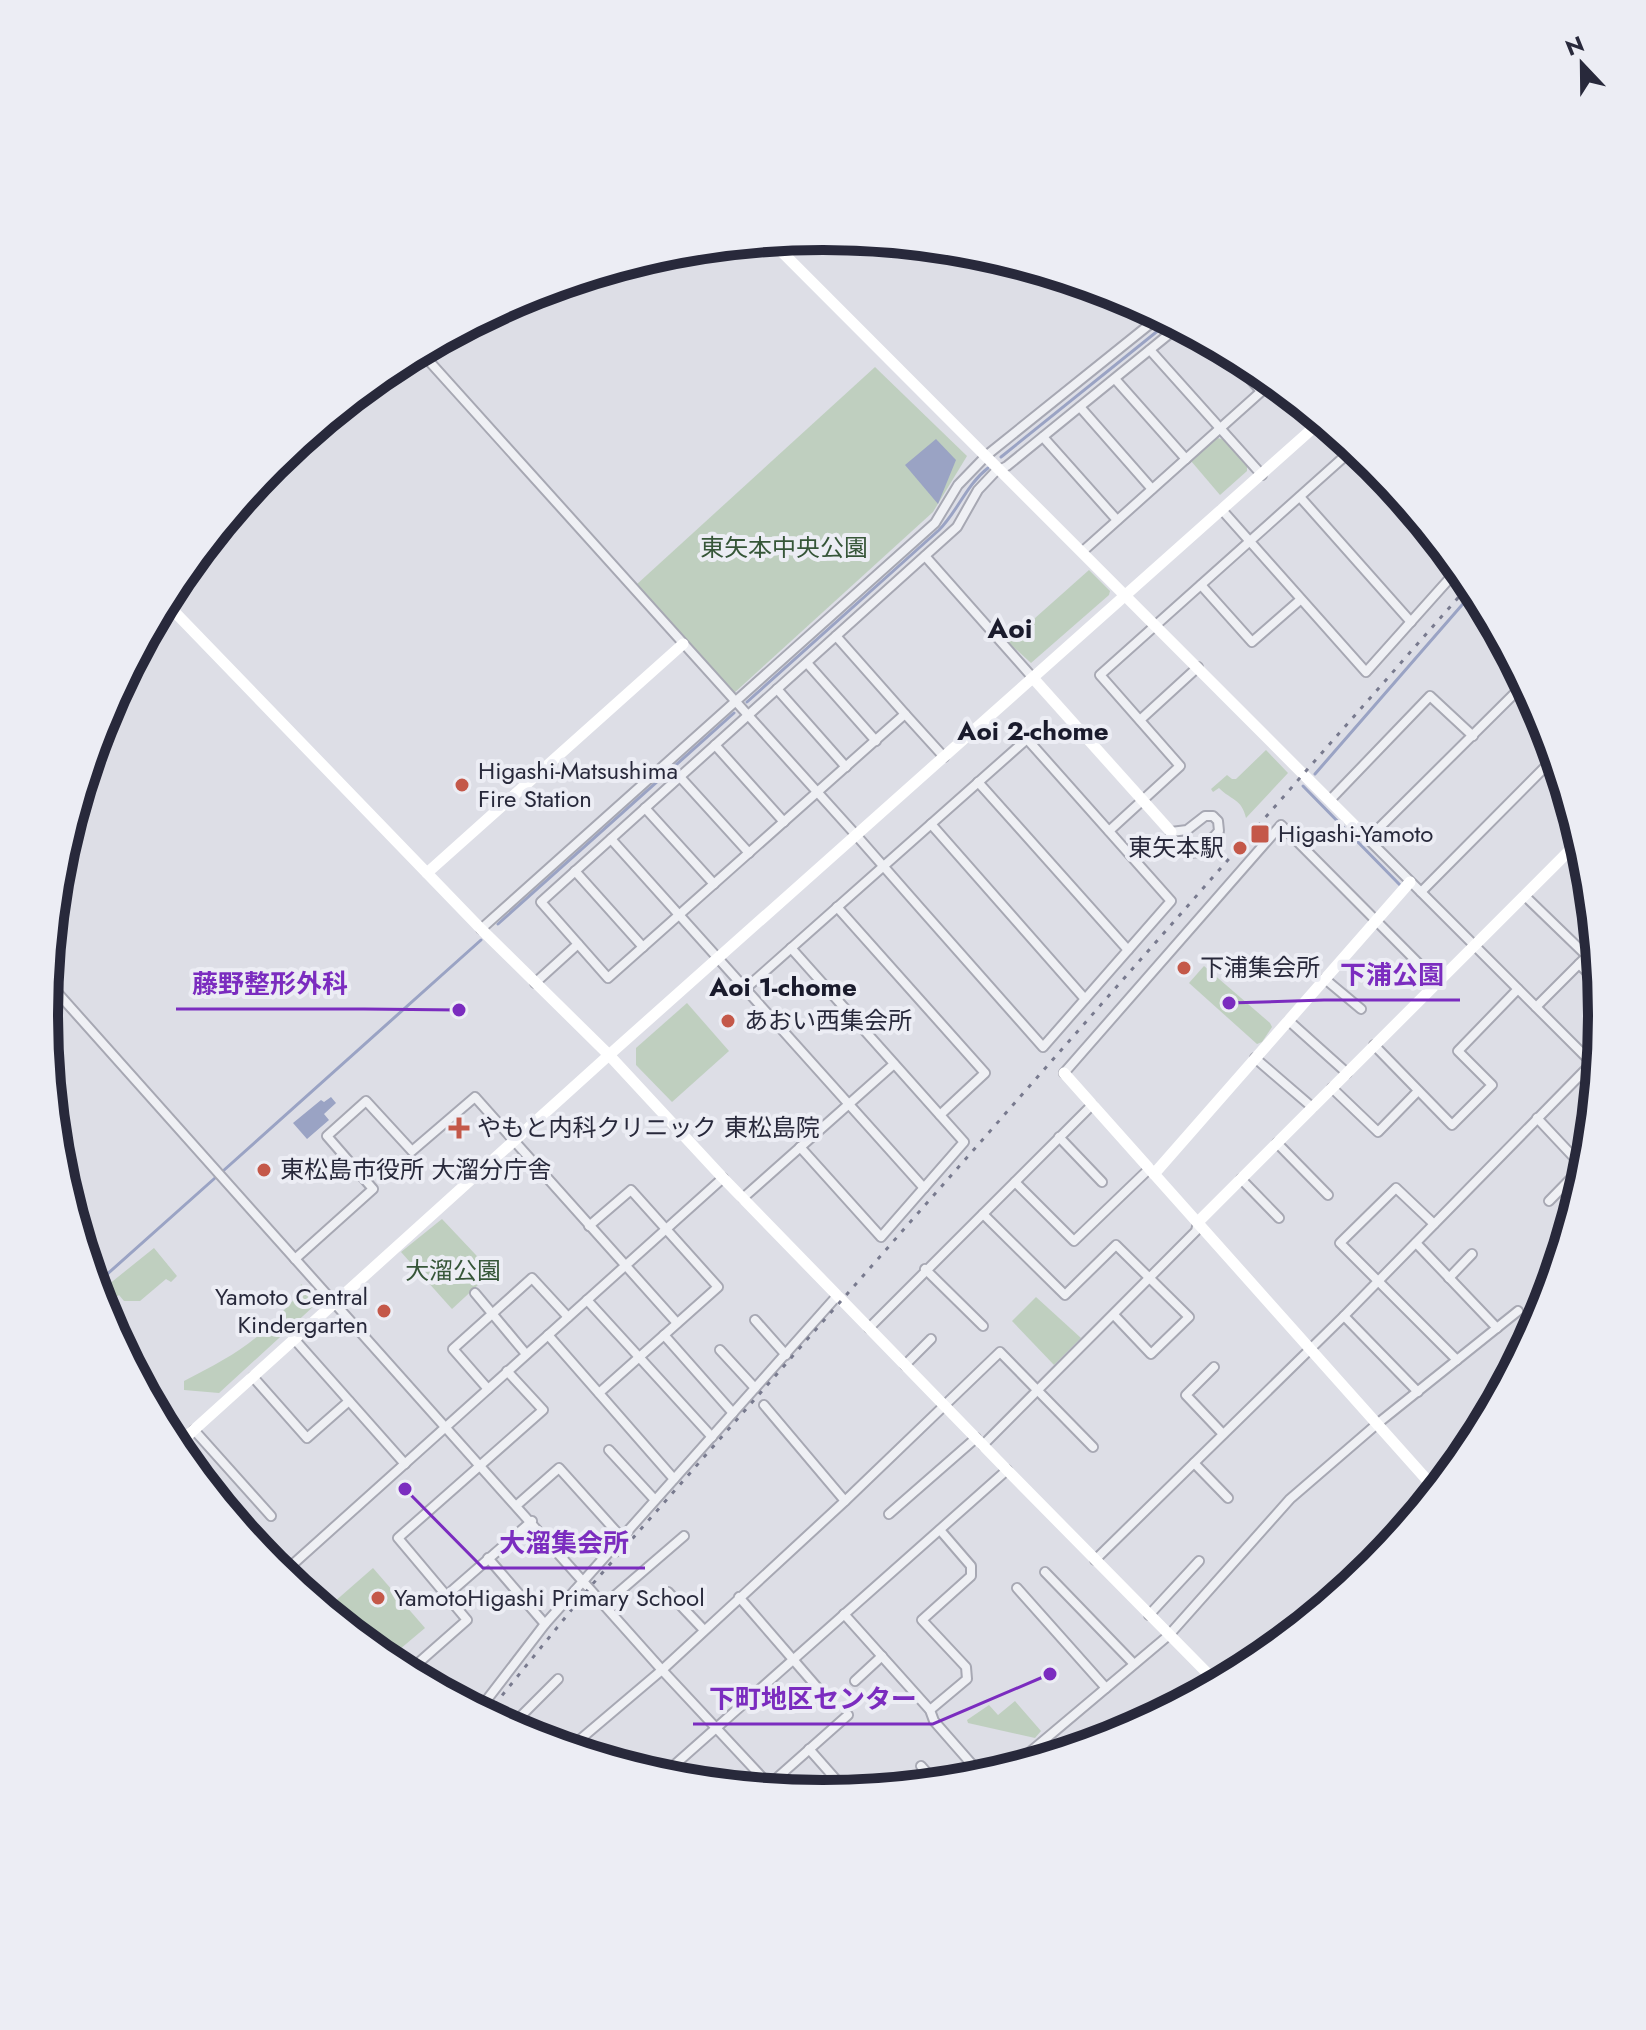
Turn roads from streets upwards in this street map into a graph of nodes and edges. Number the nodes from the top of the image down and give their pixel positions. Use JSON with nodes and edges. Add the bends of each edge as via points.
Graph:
{"nodes":[{"id":1,"x":782,"y":252,"type":"edge"},
{"id":2,"x":1150,"y":324,"type":"edge"},
{"id":3,"x":1170,"y":334,"type":"edge"},
{"id":4,"x":1150,"y":350,"type":"junction"},
{"id":5,"x":428,"y":360,"type":"edge"},
{"id":6,"x":1115,"y":379,"type":"junction"},
{"id":7,"x":1254,"y":383,"type":"edge"},
{"id":8,"x":1261,"y":391,"type":"joint"},
{"id":9,"x":1080,"y":407,"type":"junction"},
{"id":10,"x":1220,"y":428,"type":"junction"},
{"id":11,"x":1313,"y":428,"type":"edge"},
{"id":12,"x":1043,"y":437,"type":"junction"},
{"id":13,"x":987,"y":455,"type":"junction"},
{"id":14,"x":1345,"y":456,"type":"edge"},
{"id":15,"x":1186,"y":459,"type":"junction"},
{"id":16,"x":1001,"y":469,"type":"junction"},
{"id":17,"x":1262,"y":475,"type":"junction"},
{"id":18,"x":1152,"y":489,"type":"junction"},
{"id":19,"x":1300,"y":497,"type":"junction"},
{"id":20,"x":1222,"y":510,"type":"junction"},
{"id":21,"x":1117,"y":520,"type":"junction"},
{"id":22,"x":1250,"y":541,"type":"junction"},
{"id":23,"x":1083,"y":551,"type":"junction"},
{"id":24,"x":925,"y":556,"type":"junction"},
{"id":25,"x":1450,"y":578,"type":"edge"},
{"id":26,"x":1201,"y":585,"type":"junction"},
{"id":27,"x":1127,"y":595,"type":"junction"},
{"id":28,"x":1300,"y":600,"type":"junction"},
{"id":29,"x":174,"y":611,"type":"edge"},
{"id":30,"x":1411,"y":622,"type":"junction"},
{"id":31,"x":1156,"y":625,"type":"junction"},
{"id":32,"x":836,"y":636,"type":"junction"},
{"id":33,"x":683,"y":644,"type":"junction"},
{"id":34,"x":807,"y":663,"type":"junction"},
{"id":35,"x":1198,"y":667,"type":"junction"},
{"id":36,"x":1033,"y":678,"type":"junction"},
{"id":37,"x":777,"y":689,"type":"junction"},
{"id":38,"x":1516,"y":692,"type":"edge"},
{"id":39,"x":735,"y":701,"type":"junction"},
{"id":40,"x":905,"y":714,"type":"junction"},
{"id":41,"x":748,"y":716,"type":"junction"},
{"id":42,"x":1140,"y":720,"type":"junction"},
{"id":43,"x":1473,"y":736,"type":"junction"},
{"id":44,"x":876,"y":741,"type":"junction"},
{"id":45,"x":715,"y":745,"type":"junction"},
{"id":46,"x":944,"y":757,"type":"junction"},
{"id":47,"x":1546,"y":766,"type":"edge"},
{"id":48,"x":846,"y":767,"type":"junction"},
{"id":49,"x":680,"y":777,"type":"junction"},
{"id":50,"x":978,"y":782,"type":"junction"},
{"id":51,"x":817,"y":793,"type":"junction"},
{"id":52,"x":1143,"y":800,"type":"junction"},
{"id":53,"x":1330,"y":800,"type":"junction"},
{"id":54,"x":645,"y":808,"type":"junction"},
{"id":55,"x":784,"y":822,"type":"junction"},
{"id":56,"x":931,"y":824,"type":"junction"},
{"id":57,"x":1109,"y":831,"type":"junction"},
{"id":58,"x":1171,"y":832,"type":"junction"},
{"id":59,"x":856,"y":835,"type":"junction"},
{"id":60,"x":611,"y":839,"type":"junction"},
{"id":61,"x":1368,"y":839,"type":"junction"},
{"id":62,"x":1570,"y":851,"type":"edge"},
{"id":63,"x":749,"y":853,"type":"junction"},
{"id":64,"x":883,"y":866,"type":"junction"},
{"id":65,"x":575,"y":871,"type":"junction"},
{"id":66,"x":427,"y":873,"type":"junction"},
{"id":67,"x":1410,"y":882,"type":"junction"},
{"id":68,"x":714,"y":884,"type":"junction"},
{"id":69,"x":1421,"y":892,"type":"junction"},
{"id":70,"x":1525,"y":896,"type":"junction"},
{"id":71,"x":837,"y":907,"type":"junction"},
{"id":72,"x":678,"y":915,"type":"junction"},
{"id":73,"x":1375,"y":922,"type":"junction"},
{"id":74,"x":481,"y":929,"type":"junction"},
{"id":75,"x":578,"y":944,"type":"junction"},
{"id":76,"x":1475,"y":946,"type":"junction"},
{"id":77,"x":643,"y":947,"type":"junction"},
{"id":78,"x":791,"y":948,"type":"junction"},
{"id":79,"x":1128,"y":950,"type":"junction"},
{"id":80,"x":1585,"y":954,"type":"edge"},
{"id":81,"x":1585,"y":958,"type":"edge"},
{"id":82,"x":717,"y":959,"type":"junction"},
{"id":83,"x":1579,"y":964,"type":"junction"},
{"id":84,"x":1586,"y":971,"type":"edge"},
{"id":85,"x":1325,"y":979,"type":"junction"},
{"id":86,"x":1437,"y":982,"type":"junction"},
{"id":87,"x":535,"y":983,"type":"junction"},
{"id":88,"x":745,"y":989,"type":"junction"},
{"id":89,"x":1518,"y":989,"type":"junction"},
{"id":90,"x":59,"y":994,"type":"edge"},
{"id":91,"x":1085,"y":999,"type":"junction"},
{"id":92,"x":1536,"y":1007,"type":"junction"},
{"id":93,"x":1361,"y":1009,"type":"dead end"},
{"id":94,"x":1289,"y":1021,"type":"junction"},
{"id":95,"x":1374,"y":1045,"type":"junction"},
{"id":96,"x":609,"y":1055,"type":"junction"},
{"id":97,"x":1586,"y":1057,"type":"edge"},
{"id":98,"x":1255,"y":1058,"type":"junction"},
{"id":99,"x":894,"y":1064,"type":"junction"},
{"id":100,"x":1064,"y":1073,"type":"joint"},
{"id":101,"x":1347,"y":1073,"type":"junction"},
{"id":102,"x":1585,"y":1073,"type":"edge"},
{"id":103,"x":1332,"y":1088,"type":"junction"},
{"id":104,"x":1418,"y":1091,"type":"junction"},
{"id":105,"x":848,"y":1104,"type":"junction"},
{"id":106,"x":1092,"y":1105,"type":"junction"},
{"id":107,"x":1312,"y":1107,"type":"junction"},
{"id":108,"x":940,"y":1115,"type":"junction"},
{"id":109,"x":1537,"y":1118,"type":"junction"},
{"id":110,"x":1059,"y":1137,"type":"junction"},
{"id":111,"x":514,"y":1142,"type":"junction"},
{"id":112,"x":1277,"y":1143,"type":"junction"},
{"id":113,"x":800,"y":1147,"type":"junction"},
{"id":114,"x":1575,"y":1154,"type":"edge"},
{"id":115,"x":1152,"y":1171,"type":"junction"},
{"id":116,"x":723,"y":1178,"type":"junction"},
{"id":117,"x":1241,"y":1179,"type":"junction"},
{"id":118,"x":1569,"y":1180,"type":"edge"},
{"id":119,"x":1015,"y":1182,"type":"junction"},
{"id":120,"x":1102,"y":1182,"type":"dead end"},
{"id":121,"x":924,"y":1188,"type":"junction"},
{"id":122,"x":1328,"y":1195,"type":"dead end"},
{"id":123,"x":743,"y":1198,"type":"junction"},
{"id":124,"x":1549,"y":1201,"type":"dead end"},
{"id":125,"x":983,"y":1214,"type":"junction"},
{"id":126,"x":1279,"y":1218,"type":"dead end"},
{"id":127,"x":1198,"y":1222,"type":"junction"},
{"id":128,"x":1434,"y":1224,"type":"junction"},
{"id":129,"x":589,"y":1226,"type":"junction"},
{"id":130,"x":666,"y":1228,"type":"junction"},
{"id":131,"x":1416,"y":1243,"type":"junction"},
{"id":132,"x":1472,"y":1254,"type":"dead end"},
{"id":133,"x":295,"y":1259,"type":"junction"},
{"id":134,"x":625,"y":1265,"type":"junction"},
{"id":135,"x":925,"y":1269,"type":"junction"},
{"id":136,"x":1449,"y":1278,"type":"junction"},
{"id":137,"x":1150,"y":1279,"type":"junction"},
{"id":138,"x":1378,"y":1281,"type":"junction"},
{"id":139,"x":475,"y":1293,"type":"dead end"},
{"id":140,"x":837,"y":1296,"type":"junction"},
{"id":141,"x":587,"y":1300,"type":"junction"},
{"id":142,"x":335,"y":1304,"type":"junction"},
{"id":143,"x":1518,"y":1311,"type":"dead end"},
{"id":144,"x":493,"y":1314,"type":"junction"},
{"id":145,"x":1114,"y":1315,"type":"junction"},
{"id":146,"x":1344,"y":1316,"type":"junction"},
{"id":147,"x":568,"y":1317,"type":"junction"},
{"id":148,"x":755,"y":1320,"type":"dead end"},
{"id":149,"x":677,"y":1323,"type":"junction"},
{"id":150,"x":983,"y":1326,"type":"dead end"},
{"id":151,"x":869,"y":1328,"type":"junction"},
{"id":152,"x":1497,"y":1328,"type":"junction"},
{"id":153,"x":548,"y":1335,"type":"junction"},
{"id":154,"x":664,"y":1335,"type":"junction"},
{"id":155,"x":931,"y":1339,"type":"dead end"},
{"id":156,"x":295,"y":1340,"type":"junction"},
{"id":157,"x":1310,"y":1349,"type":"junction"},
{"id":158,"x":720,"y":1350,"type":"dead end"},
{"id":159,"x":526,"y":1354,"type":"junction"},
{"id":160,"x":786,"y":1355,"type":"junction"},
{"id":161,"x":640,"y":1357,"type":"junction"},
{"id":162,"x":1457,"y":1360,"type":"junction"},
{"id":163,"x":905,"y":1365,"type":"junction"},
{"id":164,"x":1214,"y":1367,"type":"dead end"},
{"id":165,"x":507,"y":1371,"type":"junction"},
{"id":166,"x":253,"y":1377,"type":"junction"},
{"id":167,"x":755,"y":1388,"type":"junction"},
{"id":168,"x":488,"y":1389,"type":"junction"},
{"id":169,"x":1037,"y":1390,"type":"junction"},
{"id":170,"x":1418,"y":1392,"type":"junction"},
{"id":171,"x":599,"y":1393,"type":"junction"},
{"id":172,"x":349,"y":1401,"type":"junction"},
{"id":173,"x":764,"y":1405,"type":"dead end"},
{"id":174,"x":946,"y":1406,"type":"junction"},
{"id":175,"x":733,"y":1413,"type":"junction"},
{"id":176,"x":1377,"y":1424,"type":"junction"},
{"id":177,"x":446,"y":1426,"type":"junction"},
{"id":178,"x":194,"y":1430,"type":"junction"},
{"id":179,"x":1223,"y":1434,"type":"junction"},
{"id":180,"x":712,"y":1437,"type":"junction"},
{"id":181,"x":185,"y":1438,"type":"edge"},
{"id":182,"x":980,"y":1442,"type":"junction"},
{"id":183,"x":1093,"y":1447,"type":"dead end"},
{"id":184,"x":609,"y":1450,"type":"dead end"},
{"id":185,"x":1194,"y":1463,"type":"junction"},
{"id":186,"x":405,"y":1464,"type":"junction"},
{"id":187,"x":481,"y":1465,"type":"junction"},
{"id":188,"x":1007,"y":1470,"type":"junction"},
{"id":189,"x":674,"y":1479,"type":"junction"},
{"id":190,"x":1429,"y":1482,"type":"edge"},
{"id":191,"x":1228,"y":1498,"type":"dead end"},
{"id":192,"x":655,"y":1500,"type":"junction"},
{"id":193,"x":845,"y":1501,"type":"junction"},
{"id":194,"x":517,"y":1505,"type":"junction"},
{"id":195,"x":889,"y":1514,"type":"dead end"},
{"id":196,"x":271,"y":1516,"type":"dead end"},
{"id":197,"x":532,"y":1521,"type":"junction"},
{"id":198,"x":940,"y":1530,"type":"junction"},
{"id":199,"x":684,"y":1536,"type":"dead end"},
{"id":200,"x":622,"y":1538,"type":"junction"},
{"id":201,"x":488,"y":1558,"type":"junction"},
{"id":202,"x":1095,"y":1560,"type":"junction"},
{"id":203,"x":1199,"y":1561,"type":"dead end"},
{"id":204,"x":292,"y":1565,"type":"edge"},
{"id":205,"x":1045,"y":1572,"type":"dead end"},
{"id":206,"x":584,"y":1580,"type":"junction"},
{"id":207,"x":1017,"y":1588,"type":"dead end"},
{"id":208,"x":668,"y":1592,"type":"dead end"},
{"id":209,"x":447,"y":1595,"type":"junction"},
{"id":210,"x":739,"y":1597,"type":"junction"},
{"id":211,"x":605,"y":1604,"type":"junction"},
{"id":212,"x":844,"y":1614,"type":"junction"},
{"id":213,"x":1149,"y":1615,"type":"junction"},
{"id":214,"x":545,"y":1624,"type":"junction"},
{"id":215,"x":704,"y":1630,"type":"junction"},
{"id":216,"x":1169,"y":1635,"type":"junction"},
{"id":217,"x":882,"y":1656,"type":"junction"},
{"id":218,"x":794,"y":1659,"type":"junction"},
{"id":219,"x":418,"y":1664,"type":"edge"},
{"id":220,"x":1134,"y":1664,"type":"junction"},
{"id":221,"x":662,"y":1670,"type":"junction"},
{"id":222,"x":1209,"y":1675,"type":"edge"},
{"id":223,"x":558,"y":1679,"type":"dead end"},
{"id":224,"x":855,"y":1681,"type":"dead end"},
{"id":225,"x":1106,"y":1688,"type":"junction"},
{"id":226,"x":486,"y":1701,"type":"edge"},
{"id":227,"x":829,"y":1701,"type":"dead end"},
{"id":228,"x":930,"y":1710,"type":"junction"},
{"id":229,"x":848,"y":1715,"type":"dead end"},
{"id":230,"x":520,"y":1717,"type":"edge"},
{"id":231,"x":716,"y":1729,"type":"junction"},
{"id":232,"x":580,"y":1740,"type":"edge"},
{"id":233,"x":809,"y":1749,"type":"junction"},
{"id":234,"x":1032,"y":1751,"type":"edge"},
{"id":235,"x":675,"y":1765,"type":"edge"},
{"id":236,"x":972,"y":1765,"type":"edge"},
{"id":237,"x":921,"y":1766,"type":"dead end"},
{"id":238,"x":927,"y":1772,"type":"edge"},
{"id":239,"x":761,"y":1777,"type":"edge"},
{"id":240,"x":780,"y":1778,"type":"edge"},
{"id":241,"x":836,"y":1779,"type":"edge"}],
"edges":[{"from":1,"to":13,"type":"street"},
{"from":2,"to":13,"type":"street"},
{"from":3,"to":4,"type":"street"},
{"from":4,"to":6,"type":"street"},
{"from":4,"to":10,"type":"street"},
{"from":5,"to":33,"type":"street"},
{"from":6,"to":9,"type":"street"},
{"from":6,"to":15,"type":"street"},
{"from":7,"to":8,"type":"street"},
{"from":8,"to":10,"type":"street"},
{"from":9,"to":12,"type":"street"},
{"from":9,"to":18,"type":"street"},
{"from":10,"to":15,"type":"street"},
{"from":10,"to":17,"type":"street"},
{"from":11,"to":17,"type":"street"},
{"from":12,"to":16,"type":"street"},
{"from":12,"to":21,"type":"street"},
{"from":13,"to":16,"type":"street"},
{"from":13,"to":39,"type":"street","via":[[958,485],[935,523]]},
{"from":14,"to":19,"type":"street"},
{"from":15,"to":18,"type":"street"},
{"from":16,"to":23,"type":"street"},
{"from":16,"to":24,"type":"street","via":[[978,490],[957,527]]},
{"from":17,"to":20,"type":"street"},
{"from":18,"to":21,"type":"street"},
{"from":19,"to":22,"type":"street"},
{"from":19,"to":30,"type":"street"},
{"from":20,"to":22,"type":"street"},
{"from":20,"to":27,"type":"street"},
{"from":21,"to":23,"type":"street"},
{"from":22,"to":26,"type":"street"},
{"from":22,"to":28,"type":"street"},
{"from":23,"to":27,"type":"street"},
{"from":24,"to":32,"type":"street"},
{"from":24,"to":36,"type":"street"},
{"from":25,"to":30,"type":"street"},
{"from":26,"to":28,"type":"street","via":[[1252,642]]},
{"from":26,"to":31,"type":"street"},
{"from":27,"to":31,"type":"street"},
{"from":27,"to":36,"type":"street"},
{"from":28,"to":30,"type":"street","via":[[1366,672]]},
{"from":29,"to":66,"type":"street"},
{"from":31,"to":35,"type":"street"},
{"from":31,"to":42,"type":"street","via":[[1100,675]]},
{"from":32,"to":34,"type":"street"},
{"from":32,"to":40,"type":"street"},
{"from":33,"to":39,"type":"street"},
{"from":33,"to":66,"type":"street"},
{"from":34,"to":37,"type":"street"},
{"from":34,"to":44,"type":"street"},
{"from":35,"to":42,"type":"street"},
{"from":35,"to":53,"type":"street"},
{"from":36,"to":46,"type":"street"},
{"from":36,"to":52,"type":"street"},
{"from":37,"to":41,"type":"street"},
{"from":37,"to":48,"type":"street"},
{"from":38,"to":43,"type":"street"},
{"from":39,"to":41,"type":"street"},
{"from":39,"to":74,"type":"street"},
{"from":40,"to":44,"type":"street"},
{"from":40,"to":46,"type":"street"},
{"from":41,"to":45,"type":"street"},
{"from":41,"to":51,"type":"street"},
{"from":42,"to":52,"type":"street","via":[[1180,766]]},
{"from":43,"to":53,"type":"street","via":[[1430,696]]},
{"from":43,"to":61,"type":"street"},
{"from":44,"to":48,"type":"street"},
{"from":45,"to":49,"type":"street"},
{"from":45,"to":55,"type":"street"},
{"from":46,"to":59,"type":"street"},
{"from":47,"to":69,"type":"street"},
{"from":48,"to":51,"type":"street"},
{"from":49,"to":54,"type":"street"},
{"from":49,"to":63,"type":"street"},
{"from":50,"to":56,"type":"street"},
{"from":50,"to":57,"type":"street","via":[[1027,739]]},
{"from":50,"to":79,"type":"street"},
{"from":51,"to":55,"type":"street"},
{"from":51,"to":59,"type":"street"},
{"from":52,"to":57,"type":"street"},
{"from":52,"to":58,"type":"street"},
{"from":53,"to":61,"type":"street"},
{"from":54,"to":60,"type":"street"},
{"from":54,"to":68,"type":"street"},
{"from":55,"to":63,"type":"street"},
{"from":56,"to":64,"type":"street"},
{"from":56,"to":91,"type":"street"},
{"from":57,"to":79,"type":"street","via":[[1171,901]]},
{"from":58,"to":58,"type":"street","via":[[1187,830],[1205,816],[1219,824],[1219,831],[1196,854],[1188,853]]},
{"from":59,"to":64,"type":"street"},
{"from":59,"to":82,"type":"street"},
{"from":60,"to":65,"type":"street"},
{"from":60,"to":72,"type":"street"},
{"from":61,"to":67,"type":"street"},
{"from":62,"to":70,"type":"street"},
{"from":63,"to":68,"type":"street"},
{"from":64,"to":71,"type":"street"},
{"from":64,"to":91,"type":"street","via":[[1043,1047]]},
{"from":65,"to":75,"type":"street","via":[[541,902]]},
{"from":65,"to":77,"type":"street"},
{"from":66,"to":74,"type":"street"},
{"from":67,"to":69,"type":"street"},
{"from":67,"to":73,"type":"street"},
{"from":68,"to":72,"type":"street"},
{"from":69,"to":76,"type":"street"},
{"from":70,"to":76,"type":"street"},
{"from":70,"to":80,"type":"street"},
{"from":71,"to":78,"type":"street"},
{"from":71,"to":108,"type":"street","via":[[985,1073]]},
{"from":72,"to":77,"type":"street"},
{"from":72,"to":82,"type":"street"},
{"from":73,"to":85,"type":"street"},
{"from":73,"to":86,"type":"street"},
{"from":73,"to":100,"type":"street","via":[[1281,825]]},
{"from":74,"to":87,"type":"street"},
{"from":75,"to":77,"type":"street","via":[[608,978]]},
{"from":75,"to":87,"type":"street"},
{"from":76,"to":86,"type":"street"},
{"from":76,"to":89,"type":"street"},
{"from":78,"to":88,"type":"street"},
{"from":78,"to":99,"type":"street"},
{"from":79,"to":91,"type":"street"},
{"from":81,"to":83,"type":"street"},
{"from":82,"to":88,"type":"street"},
{"from":82,"to":96,"type":"street"},
{"from":83,"to":84,"type":"street"},
{"from":83,"to":92,"type":"street"},
{"from":85,"to":93,"type":"street"},
{"from":85,"to":94,"type":"street"},
{"from":86,"to":95,"type":"street"},
{"from":87,"to":96,"type":"street"},
{"from":88,"to":105,"type":"street"},
{"from":89,"to":92,"type":"street"},
{"from":89,"to":104,"type":"street","via":[[1458,1051],[1492,1085],[1452,1125]]},
{"from":90,"to":133,"type":"street"},
{"from":92,"to":97,"type":"street"},
{"from":94,"to":98,"type":"street"},
{"from":94,"to":101,"type":"street"},
{"from":95,"to":101,"type":"street"},
{"from":95,"to":104,"type":"street"},
{"from":96,"to":111,"type":"street"},
{"from":96,"to":116,"type":"street"},
{"from":98,"to":107,"type":"street"},
{"from":98,"to":115,"type":"street"},
{"from":99,"to":105,"type":"street"},
{"from":99,"to":108,"type":"street"},
{"from":100,"to":106,"type":"street"},
{"from":101,"to":103,"type":"street"},
{"from":102,"to":109,"type":"street"},
{"from":103,"to":104,"type":"street","via":[[1378,1132]]},
{"from":103,"to":107,"type":"street"},
{"from":105,"to":113,"type":"street"},
{"from":105,"to":121,"type":"street"},
{"from":106,"to":110,"type":"street"},
{"from":106,"to":115,"type":"street"},
{"from":107,"to":112,"type":"street"},
{"from":108,"to":121,"type":"street","via":[[964,1142]]},
{"from":109,"to":114,"type":"street"},
{"from":109,"to":128,"type":"street"},
{"from":110,"to":119,"type":"street"},
{"from":110,"to":120,"type":"street"},
{"from":111,"to":129,"type":"street"},
{"from":111,"to":133,"type":"street","via":[[475,1097],[412,1151],[366,1101],[327,1136],[373,1189]]},
{"from":111,"to":142,"type":"street"},
{"from":112,"to":117,"type":"street"},
{"from":112,"to":122,"type":"street"},
{"from":113,"to":121,"type":"street","via":[[881,1237]]},
{"from":113,"to":123,"type":"street"},
{"from":115,"to":119,"type":"street","via":[[1074,1241]]},
{"from":115,"to":127,"type":"street"},
{"from":116,"to":123,"type":"street"},
{"from":116,"to":130,"type":"street"},
{"from":117,"to":126,"type":"street"},
{"from":117,"to":127,"type":"street"},
{"from":118,"to":124,"type":"street"},
{"from":119,"to":125,"type":"street"},
{"from":123,"to":140,"type":"street"},
{"from":125,"to":135,"type":"street"},
{"from":125,"to":137,"type":"street","via":[[1065,1295],[1116,1245]]},
{"from":127,"to":137,"type":"street","via":[[1196,1231]]},
{"from":127,"to":157,"type":"street"},
{"from":128,"to":131,"type":"street"},
{"from":128,"to":138,"type":"street","via":[[1396,1188],[1340,1243]]},
{"from":129,"to":130,"type":"street","via":[[631,1190]]},
{"from":129,"to":134,"type":"street"},
{"from":130,"to":134,"type":"street"},
{"from":130,"to":149,"type":"street","via":[[718,1287]]},
{"from":131,"to":136,"type":"street"},
{"from":131,"to":138,"type":"street"},
{"from":132,"to":136,"type":"street"},
{"from":133,"to":142,"type":"street"},
{"from":134,"to":141,"type":"street"},
{"from":134,"to":149,"type":"street"},
{"from":135,"to":150,"type":"street"},
{"from":135,"to":151,"type":"street"},
{"from":136,"to":152,"type":"street"},
{"from":137,"to":145,"type":"street"},
{"from":137,"to":145,"type":"street","via":[[1189,1317],[1151,1354]]},
{"from":138,"to":146,"type":"street"},
{"from":138,"to":162,"type":"street"},
{"from":139,"to":144,"type":"street"},
{"from":140,"to":151,"type":"street"},
{"from":140,"to":160,"type":"street"},
{"from":141,"to":147,"type":"street"},
{"from":141,"to":161,"type":"street"},
{"from":142,"to":156,"type":"street"},
{"from":142,"to":177,"type":"street"},
{"from":143,"to":152,"type":"street"},
{"from":144,"to":147,"type":"street","via":[[532,1278]]},
{"from":144,"to":159,"type":"street"},
{"from":144,"to":168,"type":"street","via":[[453,1349]]},
{"from":145,"to":169,"type":"street"},
{"from":146,"to":157,"type":"street"},
{"from":146,"to":170,"type":"street"},
{"from":147,"to":153,"type":"street"},
{"from":148,"to":160,"type":"street"},
{"from":149,"to":154,"type":"street"},
{"from":151,"to":163,"type":"street"},
{"from":152,"to":162,"type":"street"},
{"from":153,"to":159,"type":"street"},
{"from":153,"to":171,"type":"street"},
{"from":154,"to":161,"type":"street"},
{"from":154,"to":175,"type":"street"},
{"from":155,"to":163,"type":"street"},
{"from":156,"to":166,"type":"street"},
{"from":156,"to":172,"type":"street"},
{"from":157,"to":176,"type":"street"},
{"from":157,"to":179,"type":"street"},
{"from":158,"to":167,"type":"street"},
{"from":159,"to":165,"type":"street"},
{"from":160,"to":167,"type":"street"},
{"from":161,"to":171,"type":"street"},
{"from":161,"to":180,"type":"street"},
{"from":162,"to":170,"type":"street"},
{"from":163,"to":174,"type":"street"},
{"from":164,"to":179,"type":"street","via":[[1186,1395]]},
{"from":165,"to":168,"type":"street"},
{"from":165,"to":187,"type":"street","via":[[543,1410]]},
{"from":166,"to":172,"type":"street","via":[[307,1438]]},
{"from":166,"to":178,"type":"street"},
{"from":167,"to":175,"type":"street"},
{"from":168,"to":177,"type":"street"},
{"from":169,"to":174,"type":"street","via":[[1000,1352]]},
{"from":169,"to":182,"type":"street"},
{"from":169,"to":183,"type":"street"},
{"from":170,"to":176,"type":"street"},
{"from":171,"to":189,"type":"street"},
{"from":172,"to":186,"type":"street"},
{"from":173,"to":193,"type":"street"},
{"from":174,"to":182,"type":"street"},
{"from":174,"to":193,"type":"street"},
{"from":175,"to":180,"type":"street"},
{"from":176,"to":190,"type":"street"},
{"from":176,"to":216,"type":"street","via":[[1290,1499]]},
{"from":177,"to":186,"type":"street"},
{"from":177,"to":187,"type":"street"},
{"from":178,"to":181,"type":"street"},
{"from":178,"to":196,"type":"street"},
{"from":179,"to":185,"type":"street"},
{"from":180,"to":189,"type":"street"},
{"from":182,"to":188,"type":"street"},
{"from":182,"to":195,"type":"street"},
{"from":184,"to":192,"type":"street"},
{"from":185,"to":191,"type":"street"},
{"from":185,"to":202,"type":"street"},
{"from":186,"to":204,"type":"street"},
{"from":187,"to":194,"type":"street"},
{"from":187,"to":209,"type":"street","via":[[398,1538]]},
{"from":188,"to":198,"type":"street"},
{"from":188,"to":202,"type":"street"},
{"from":189,"to":192,"type":"street"},
{"from":192,"to":200,"type":"street"},
{"from":193,"to":210,"type":"street"},
{"from":194,"to":197,"type":"street"},
{"from":194,"to":200,"type":"street","via":[[559,1468]]},
{"from":197,"to":201,"type":"street"},
{"from":197,"to":206,"type":"street"},
{"from":198,"to":212,"type":"street"},
{"from":198,"to":228,"type":"street","via":[[971,1566],[971,1576],[922,1620],[966,1667],[967,1679]]},
{"from":199,"to":211,"type":"street"},
{"from":200,"to":206,"type":"street"},
{"from":201,"to":209,"type":"street"},
{"from":201,"to":214,"type":"street"},
{"from":202,"to":213,"type":"street"},
{"from":203,"to":213,"type":"street"},
{"from":205,"to":220,"type":"street"},
{"from":206,"to":211,"type":"street"},
{"from":206,"to":214,"type":"street"},
{"from":207,"to":225,"type":"street"},
{"from":208,"to":215,"type":"street"},
{"from":209,"to":219,"type":"street","via":[[467,1620]]},
{"from":210,"to":215,"type":"street"},
{"from":210,"to":218,"type":"street"},
{"from":211,"to":221,"type":"street"},
{"from":212,"to":217,"type":"street"},
{"from":212,"to":218,"type":"street"},
{"from":213,"to":216,"type":"street"},
{"from":214,"to":226,"type":"street"},
{"from":215,"to":221,"type":"street"},
{"from":216,"to":220,"type":"street"},
{"from":216,"to":222,"type":"street"},
{"from":217,"to":224,"type":"street"},
{"from":217,"to":228,"type":"street"},
{"from":218,"to":227,"type":"street"},
{"from":218,"to":231,"type":"street"},
{"from":220,"to":225,"type":"street"},
{"from":221,"to":231,"type":"street"},
{"from":221,"to":232,"type":"street"},
{"from":223,"to":230,"type":"street"},
{"from":225,"to":234,"type":"street"},
{"from":228,"to":236,"type":"street"},
{"from":229,"to":233,"type":"street"},
{"from":231,"to":235,"type":"street"},
{"from":231,"to":239,"type":"street"},
{"from":233,"to":240,"type":"street"},
{"from":233,"to":241,"type":"street"},
{"from":237,"to":238,"type":"street"}]}
